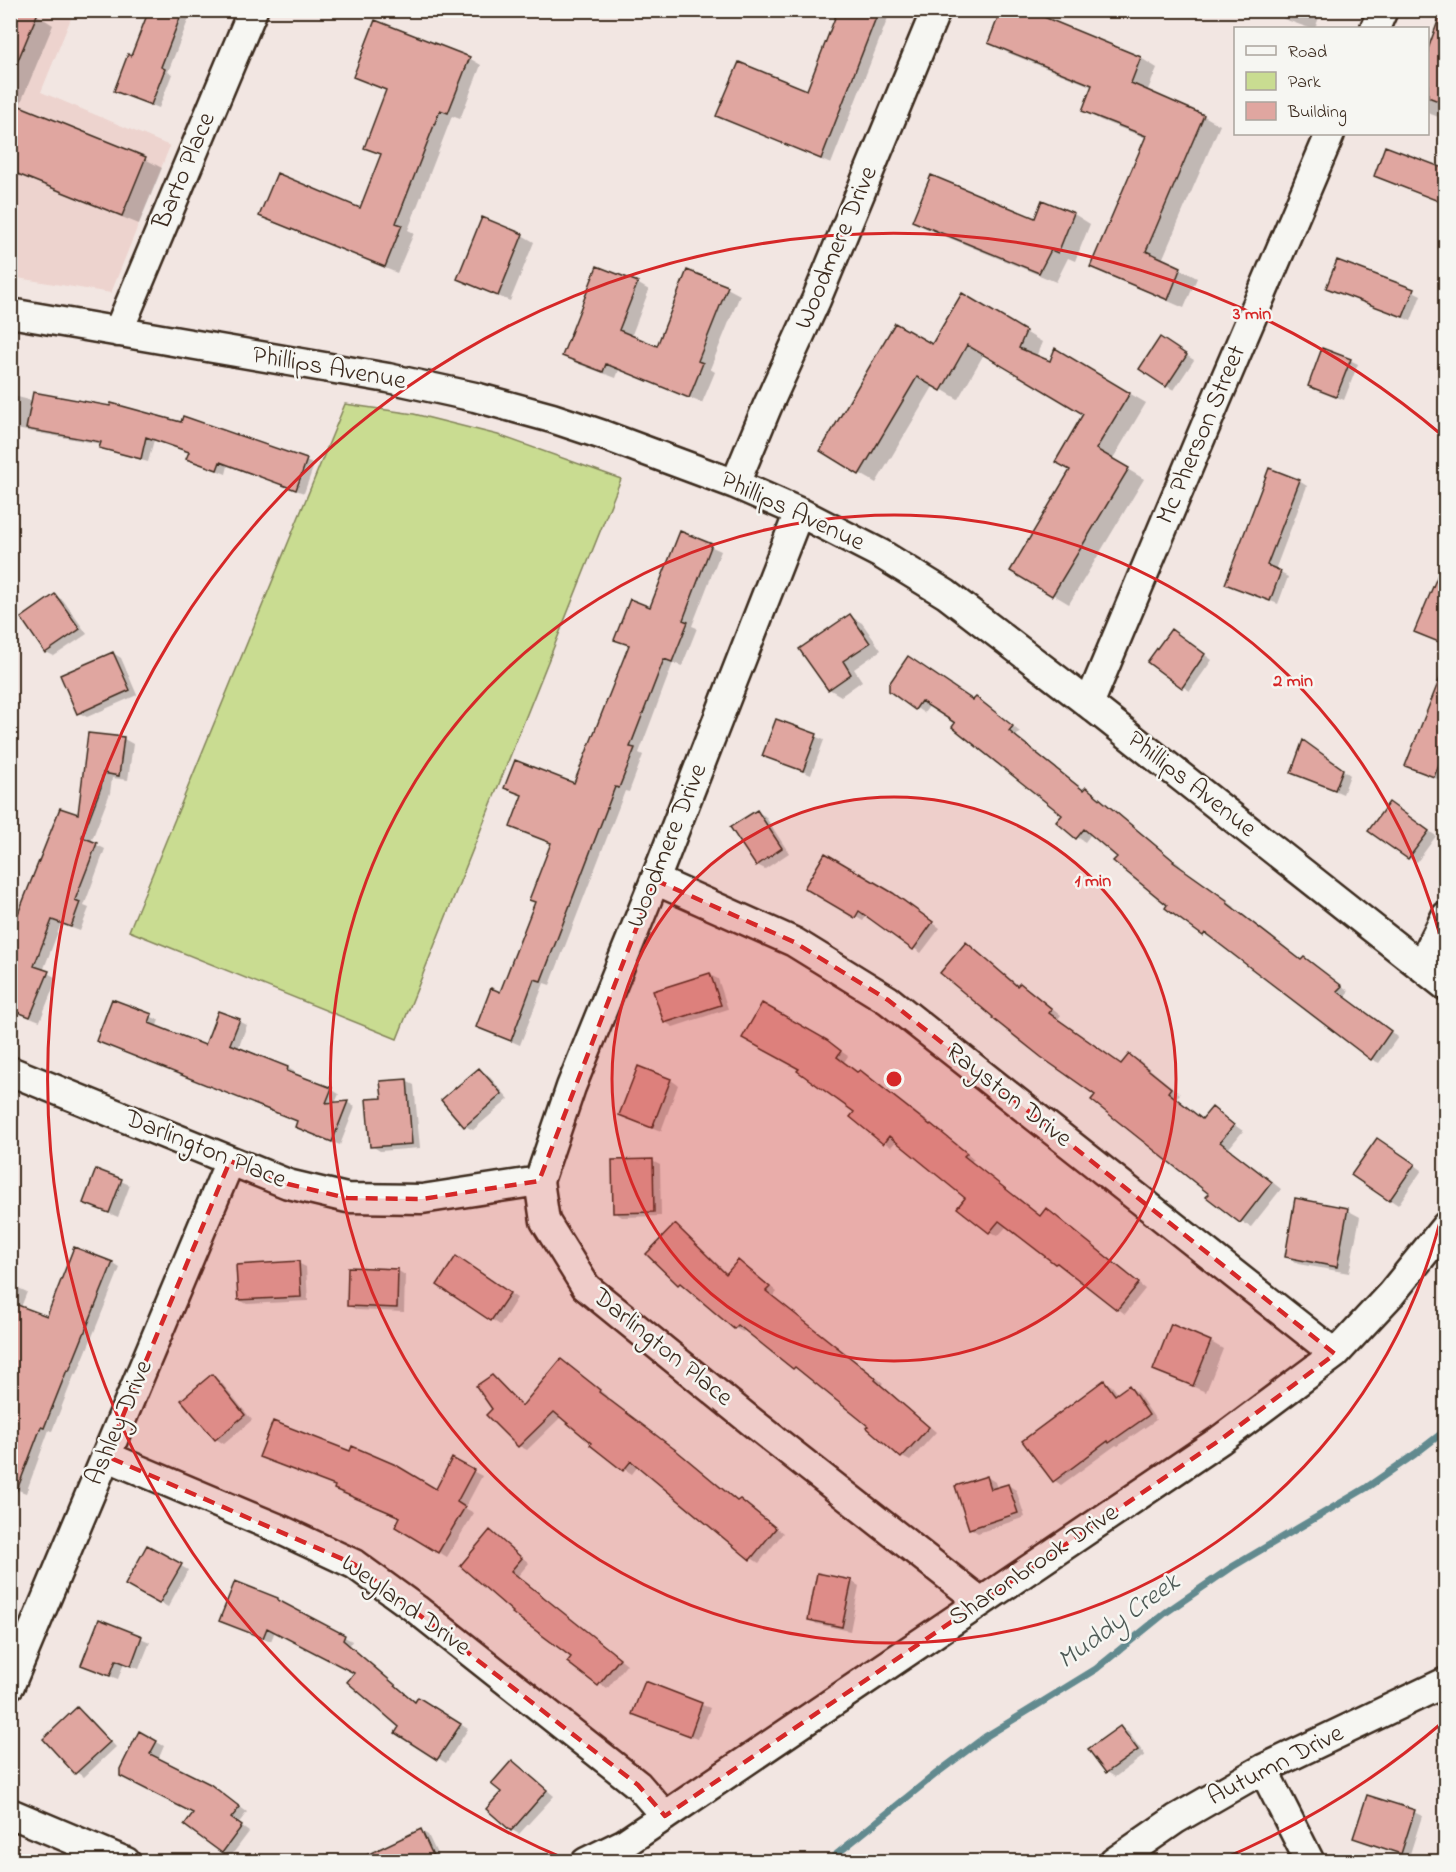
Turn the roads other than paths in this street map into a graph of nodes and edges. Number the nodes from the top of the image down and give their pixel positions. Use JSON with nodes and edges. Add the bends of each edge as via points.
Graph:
{"nodes":[{"id":1,"x":253,"y":10,"type":"edge"},
{"id":2,"x":936,"y":10,"type":"edge"},
{"id":3,"x":1383,"y":10,"type":"edge"},
{"id":4,"x":1375,"y":27,"type":"edge"},
{"id":5,"x":1330,"y":135,"type":"edge"},
{"id":6,"x":10,"y":313,"type":"edge"},
{"id":7,"x":118,"y":332,"type":"junction"},
{"id":8,"x":735,"y":484,"type":"junction"},
{"id":9,"x":799,"y":512,"type":"junction"},
{"id":10,"x":1089,"y":704,"type":"junction"},
{"id":11,"x":655,"y":880,"type":"junction"},
{"id":12,"x":1446,"y":916,"type":"edge"},
{"id":13,"x":1421,"y":966,"type":"junction"},
{"id":14,"x":1446,"y":986,"type":"edge"},
{"id":15,"x":10,"y":1071,"type":"edge"},
{"id":16,"x":230,"y":1161,"type":"junction"},
{"id":17,"x":539,"y":1181,"type":"junction"},
{"id":18,"x":1446,"y":1226,"type":"edge"},
{"id":19,"x":1335,"y":1354,"type":"junction"},
{"id":20,"x":106,"y":1456,"type":"junction"},
{"id":21,"x":981,"y":1602,"type":"junction"},
{"id":22,"x":1446,"y":1682,"type":"edge"},
{"id":23,"x":10,"y":1685,"type":"edge"},
{"id":24,"x":1263,"y":1769,"type":"junction"},
{"id":25,"x":10,"y":1813,"type":"edge"},
{"id":26,"x":665,"y":1816,"type":"junction"},
{"id":27,"x":126,"y":1862,"type":"edge"},
{"id":28,"x":586,"y":1862,"type":"edge"},
{"id":29,"x":1114,"y":1862,"type":"edge"},
{"id":30,"x":1310,"y":1862,"type":"edge"}],
"edges":[{"from":1,"to":7,"type":"street","name":"Barto Place"},
{"from":2,"to":8,"type":"street","name":"Woodmere Drive"},
{"from":3,"to":4,"type":"street"},
{"from":5,"to":10,"type":"street","name":"Mc Pherson Street"},
{"from":6,"to":7,"type":"street","name":"Phillips Avenue"},
{"from":7,"to":8,"type":"street","name":"Phillips Avenue","via":[[456,393],[552,418]]},
{"from":8,"to":9,"type":"street","name":"Phillips Avenue"},
{"from":9,"to":10,"type":"street","name":"Phillips Avenue","via":[[920,577]]},
{"from":9,"to":11,"type":"street","name":"Woodmere Drive"},
{"from":10,"to":13,"type":"street","name":"Phillips Avenue"},
{"from":11,"to":17,"type":"street","name":"Woodmere Drive","via":[[572,1087]]},
{"from":11,"to":19,"type":"street","name":"Rayston Drive","via":[[794,942],[888,1000]]},
{"from":12,"to":13,"type":"street"},
{"from":13,"to":14,"type":"street","name":"Phillips Avenue"},
{"from":15,"to":16,"type":"street","name":"Darlington Place"},
{"from":16,"to":17,"type":"street","name":"Darlington Place","via":[[288,1184],[347,1198],[422,1199]]},
{"from":16,"to":20,"type":"street","name":"Ashley Drive"},
{"from":17,"to":21,"type":"street","name":"Darlington Place","via":[[545,1221],[586,1287]]},
{"from":18,"to":19,"type":"street","name":"Sharonbrook Drive"},
{"from":19,"to":21,"type":"street","name":"Sharonbrook Drive","via":[[1220,1440]]},
{"from":20,"to":23,"type":"street","name":"Ashley Drive"},
{"from":20,"to":26,"type":"street","name":"Weyland Drive","via":[[354,1564],[638,1785]]},
{"from":21,"to":26,"type":"street","name":"Sharonbrook Drive"},
{"from":22,"to":24,"type":"street","name":"Autumn Drive"},
{"from":24,"to":29,"type":"street","name":"Autumn Drive","via":[[1176,1819]]},
{"from":24,"to":30,"type":"street"},
{"from":25,"to":27,"type":"street"},
{"from":26,"to":28,"type":"street","name":"Sharonbrook Drive","via":[[625,1844]]}]}
